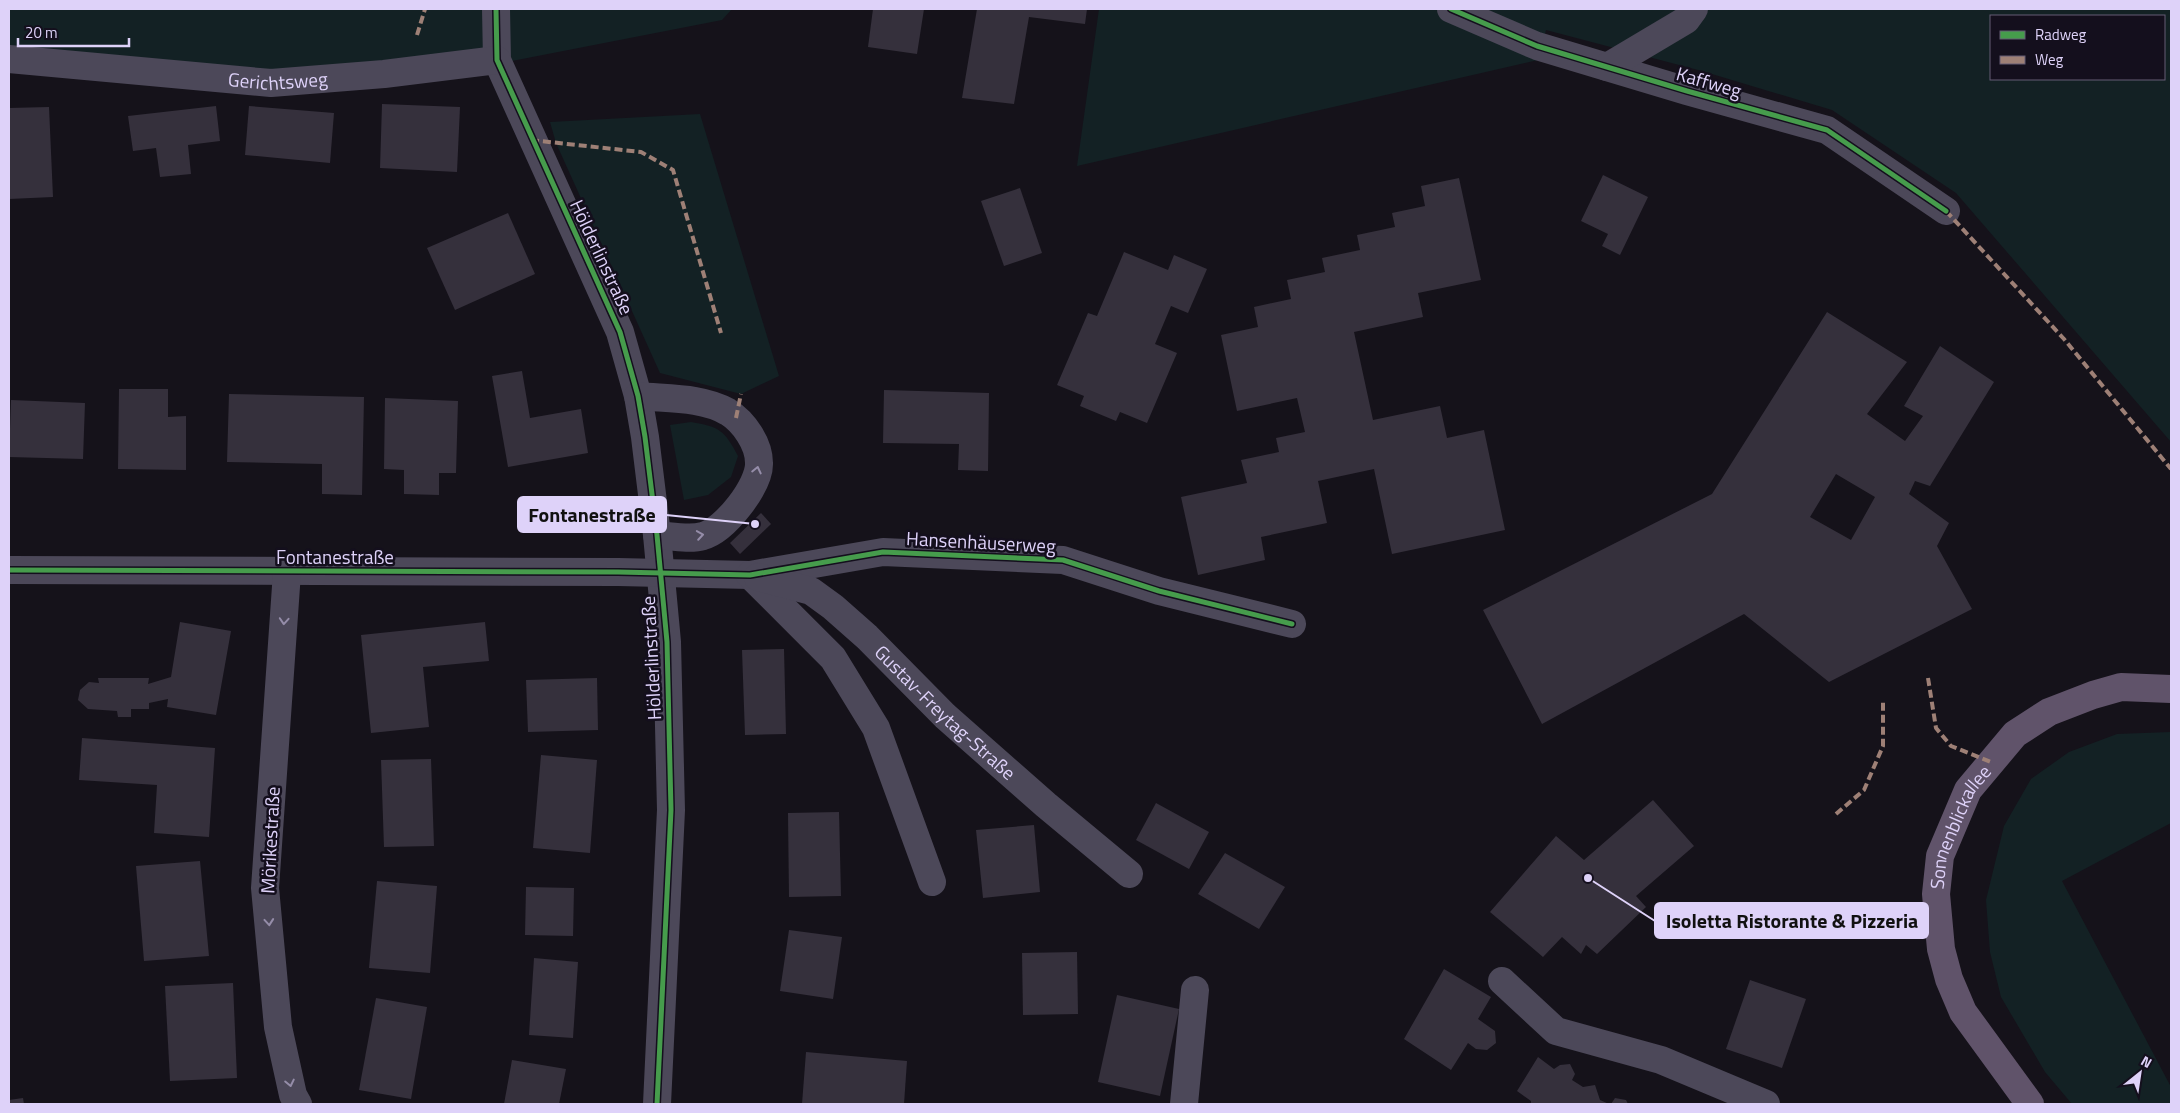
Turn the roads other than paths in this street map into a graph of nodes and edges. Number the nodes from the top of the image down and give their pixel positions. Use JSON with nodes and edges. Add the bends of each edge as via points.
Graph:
{"nodes":[{"id":1,"x":496,"y":9,"type":"edge"},
{"id":2,"x":1451,"y":9,"type":"edge"},
{"id":3,"x":1694,"y":9,"type":"edge"},
{"id":4,"x":9,"y":59,"type":"edge"},
{"id":5,"x":497,"y":60,"type":"junction"},
{"id":6,"x":1607,"y":67,"type":"junction"},
{"id":7,"x":1946,"y":211,"type":"dead end"},
{"id":8,"x":638,"y":396,"type":"junction"},
{"id":9,"x":657,"y":536,"type":"junction"},
{"id":10,"x":9,"y":570,"type":"edge"},
{"id":11,"x":287,"y":572,"type":"junction"},
{"id":12,"x":661,"y":573,"type":"junction"},
{"id":13,"x":750,"y":575,"type":"junction"},
{"id":14,"x":1292,"y":624,"type":"dead end"},
{"id":15,"x":2171,"y":689,"type":"edge"},
{"id":16,"x":1129,"y":874,"type":"dead end"},
{"id":17,"x":932,"y":882,"type":"dead end"},
{"id":18,"x":1502,"y":982,"type":"dead end"},
{"id":19,"x":1195,"y":990,"type":"dead end"},
{"id":20,"x":298,"y":1104,"type":"edge"},
{"id":21,"x":657,"y":1104,"type":"edge"},
{"id":22,"x":1184,"y":1104,"type":"edge"},
{"id":23,"x":1766,"y":1104,"type":"edge"},
{"id":24,"x":2030,"y":1104,"type":"edge"}],
"edges":[{"from":1,"to":5,"type":"street"},
{"from":2,"to":6,"type":"street","name":"Kaffweg","via":[[1537,46]]},
{"from":3,"to":6,"type":"street","via":[[1686,20]]},
{"from":4,"to":5,"type":"street","name":"Gerichtsweg","via":[[271,83]]},
{"from":5,"to":8,"type":"street","name":"Hölderlinstraße","via":[[620,332]]},
{"from":6,"to":7,"type":"street","name":"Kaffweg","via":[[1827,130]]},
{"from":8,"to":9,"type":"street","name":"Hölderlinstraße"},
{"from":9,"to":8,"type":"street","one_way":true,"via":[[703,536],[716,529],[734,512],[753,485],[760,464],[743,425],[727,412],[704,403]]},
{"from":9,"to":12,"type":"street","name":"Hölderlinstraße"},
{"from":10,"to":11,"type":"street","name":"Fontanestraße"},
{"from":11,"to":12,"type":"street","name":"Fontanestraße"},
{"from":11,"to":20,"type":"street","name":"Mörikestraße","one_way":true,"via":[[266,888],[278,1026],[293,1095]]},
{"from":12,"to":13,"type":"street","name":"Hansenhäuserweg"},
{"from":12,"to":21,"type":"street","name":"Hölderlinstraße","via":[[667,642],[671,810]]},
{"from":13,"to":14,"type":"street","name":"Hansenhäuserweg","via":[[884,552],[1063,560],[1159,591]]},
{"from":13,"to":16,"type":"street","name":"Gustav-Freytag-Straße","via":[[811,591],[833,607],[945,716]]},
{"from":13,"to":17,"type":"street","via":[[833,658],[876,728]]},
{"from":15,"to":24,"type":"main road","name":"Sonnenblickallee","via":[[2121,688],[2093,695],[2050,712],[2014,734],[1968,790],[1940,856],[1936,894],[1949,979],[1963,1012]]},
{"from":18,"to":23,"type":"street","via":[[1556,1031],[1661,1060]]},
{"from":19,"to":22,"type":"street"}]}
